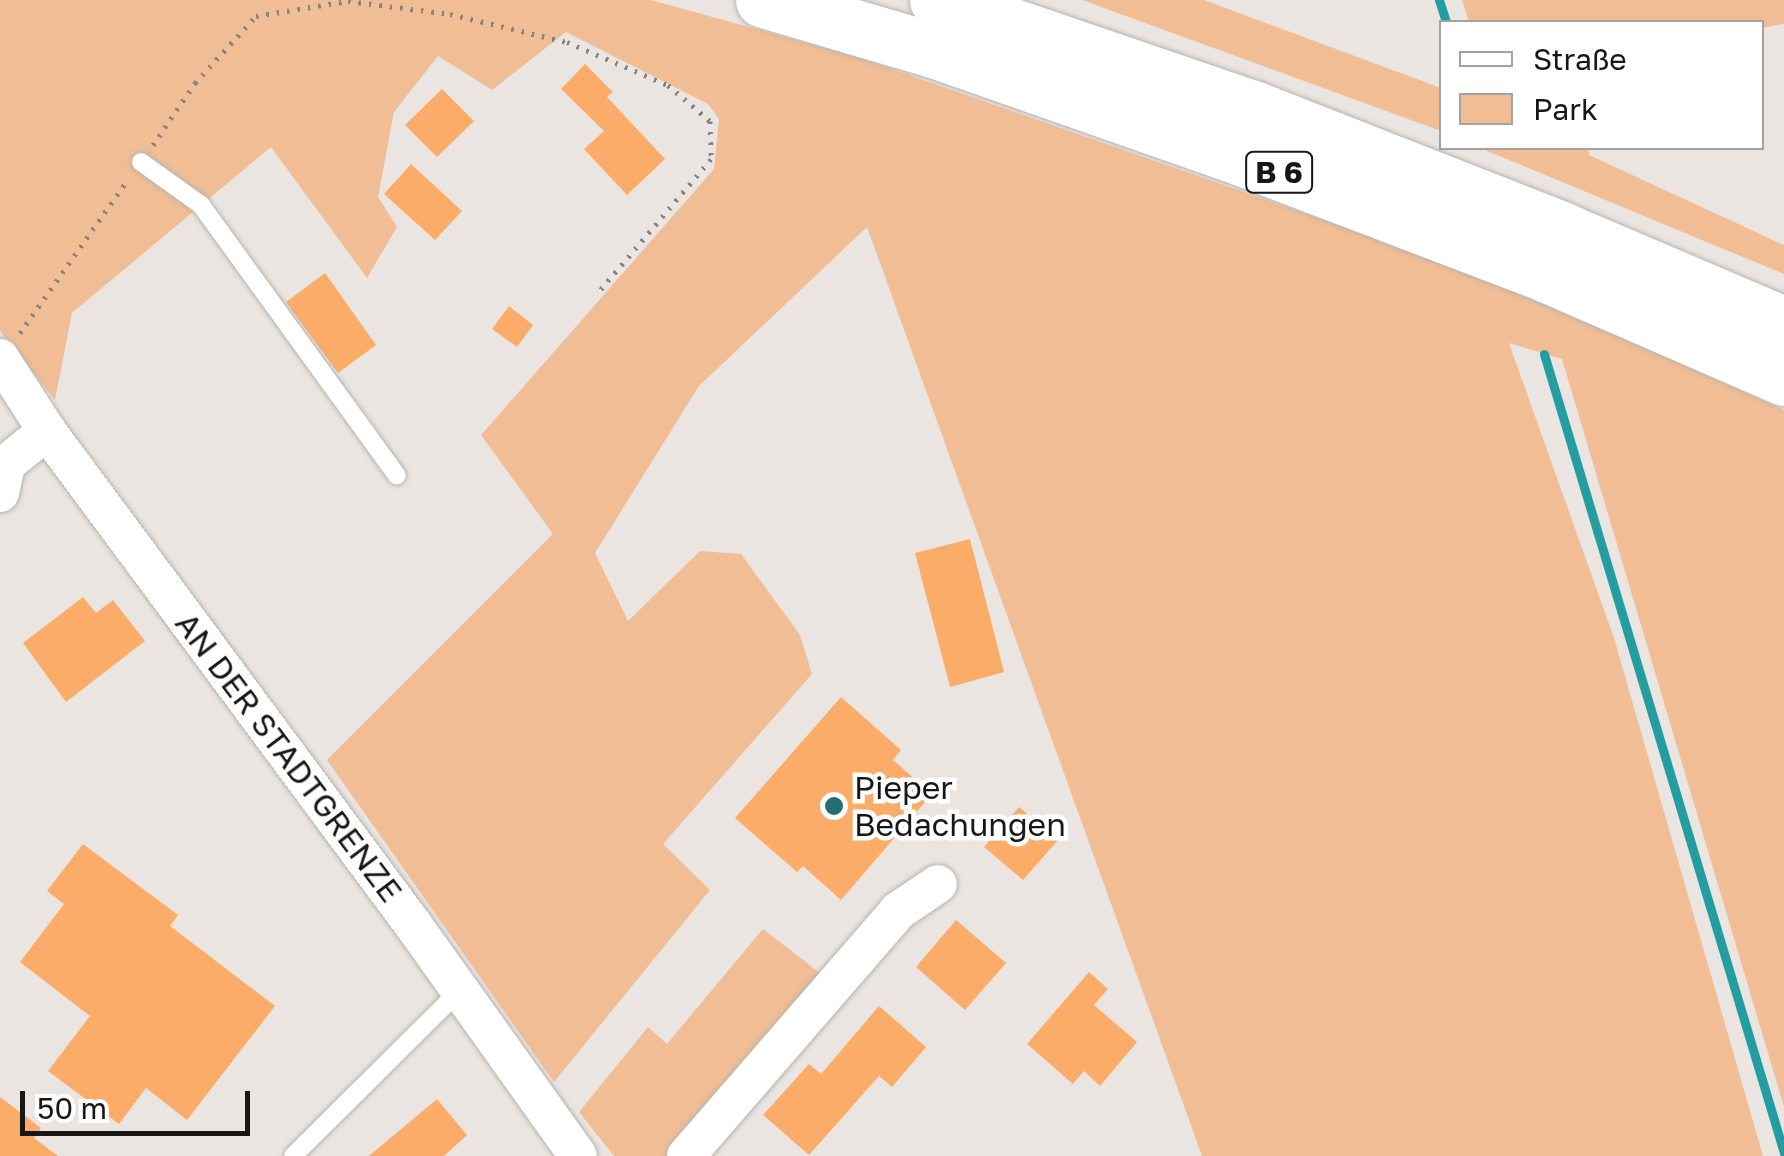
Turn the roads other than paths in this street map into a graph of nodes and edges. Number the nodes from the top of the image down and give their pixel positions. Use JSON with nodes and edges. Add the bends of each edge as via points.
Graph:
{"nodes":[{"id":1,"x":762,"y":0,"type":"edge"},
{"id":2,"x":938,"y":0,"type":"edge"},
{"id":3,"x":141,"y":162,"type":"road end"},
{"id":4,"x":1784,"y":324,"type":"edge"},
{"id":5,"x":0,"y":359,"type":"edge"},
{"id":6,"x":1784,"y":378,"type":"edge"},
{"id":7,"x":47,"y":431,"type":"junction"},
{"id":8,"x":397,"y":476,"type":"dead end"},
{"id":9,"x":0,"y":493,"type":"edge"},
{"id":10,"x":938,"y":884,"type":"dead end"},
{"id":11,"x":460,"y":990,"type":"junction"},
{"id":12,"x":294,"y":1156,"type":"edge"},
{"id":13,"x":578,"y":1156,"type":"edge"},
{"id":14,"x":686,"y":1156,"type":"edge"}],
"edges":[{"from":1,"to":6,"type":"highway","number":"B 6","via":[[930,50],[1244,159],[1546,275]]},
{"from":2,"to":4,"type":"highway","number":"B 6","via":[[1253,108]]},
{"from":3,"to":8,"type":"lane","via":[[201,206]]},
{"from":5,"to":7,"type":"street","name":"AN DER STADTGRENZE"},
{"from":7,"to":9,"type":"street","via":[[6,464]]},
{"from":7,"to":11,"type":"street","name":"AN DER STADTGRENZE"},
{"from":10,"to":14,"type":"street","via":[[898,910]]},
{"from":11,"to":12,"type":"lane"},
{"from":11,"to":13,"type":"street","name":"AN DER STADTGRENZE"}]}
